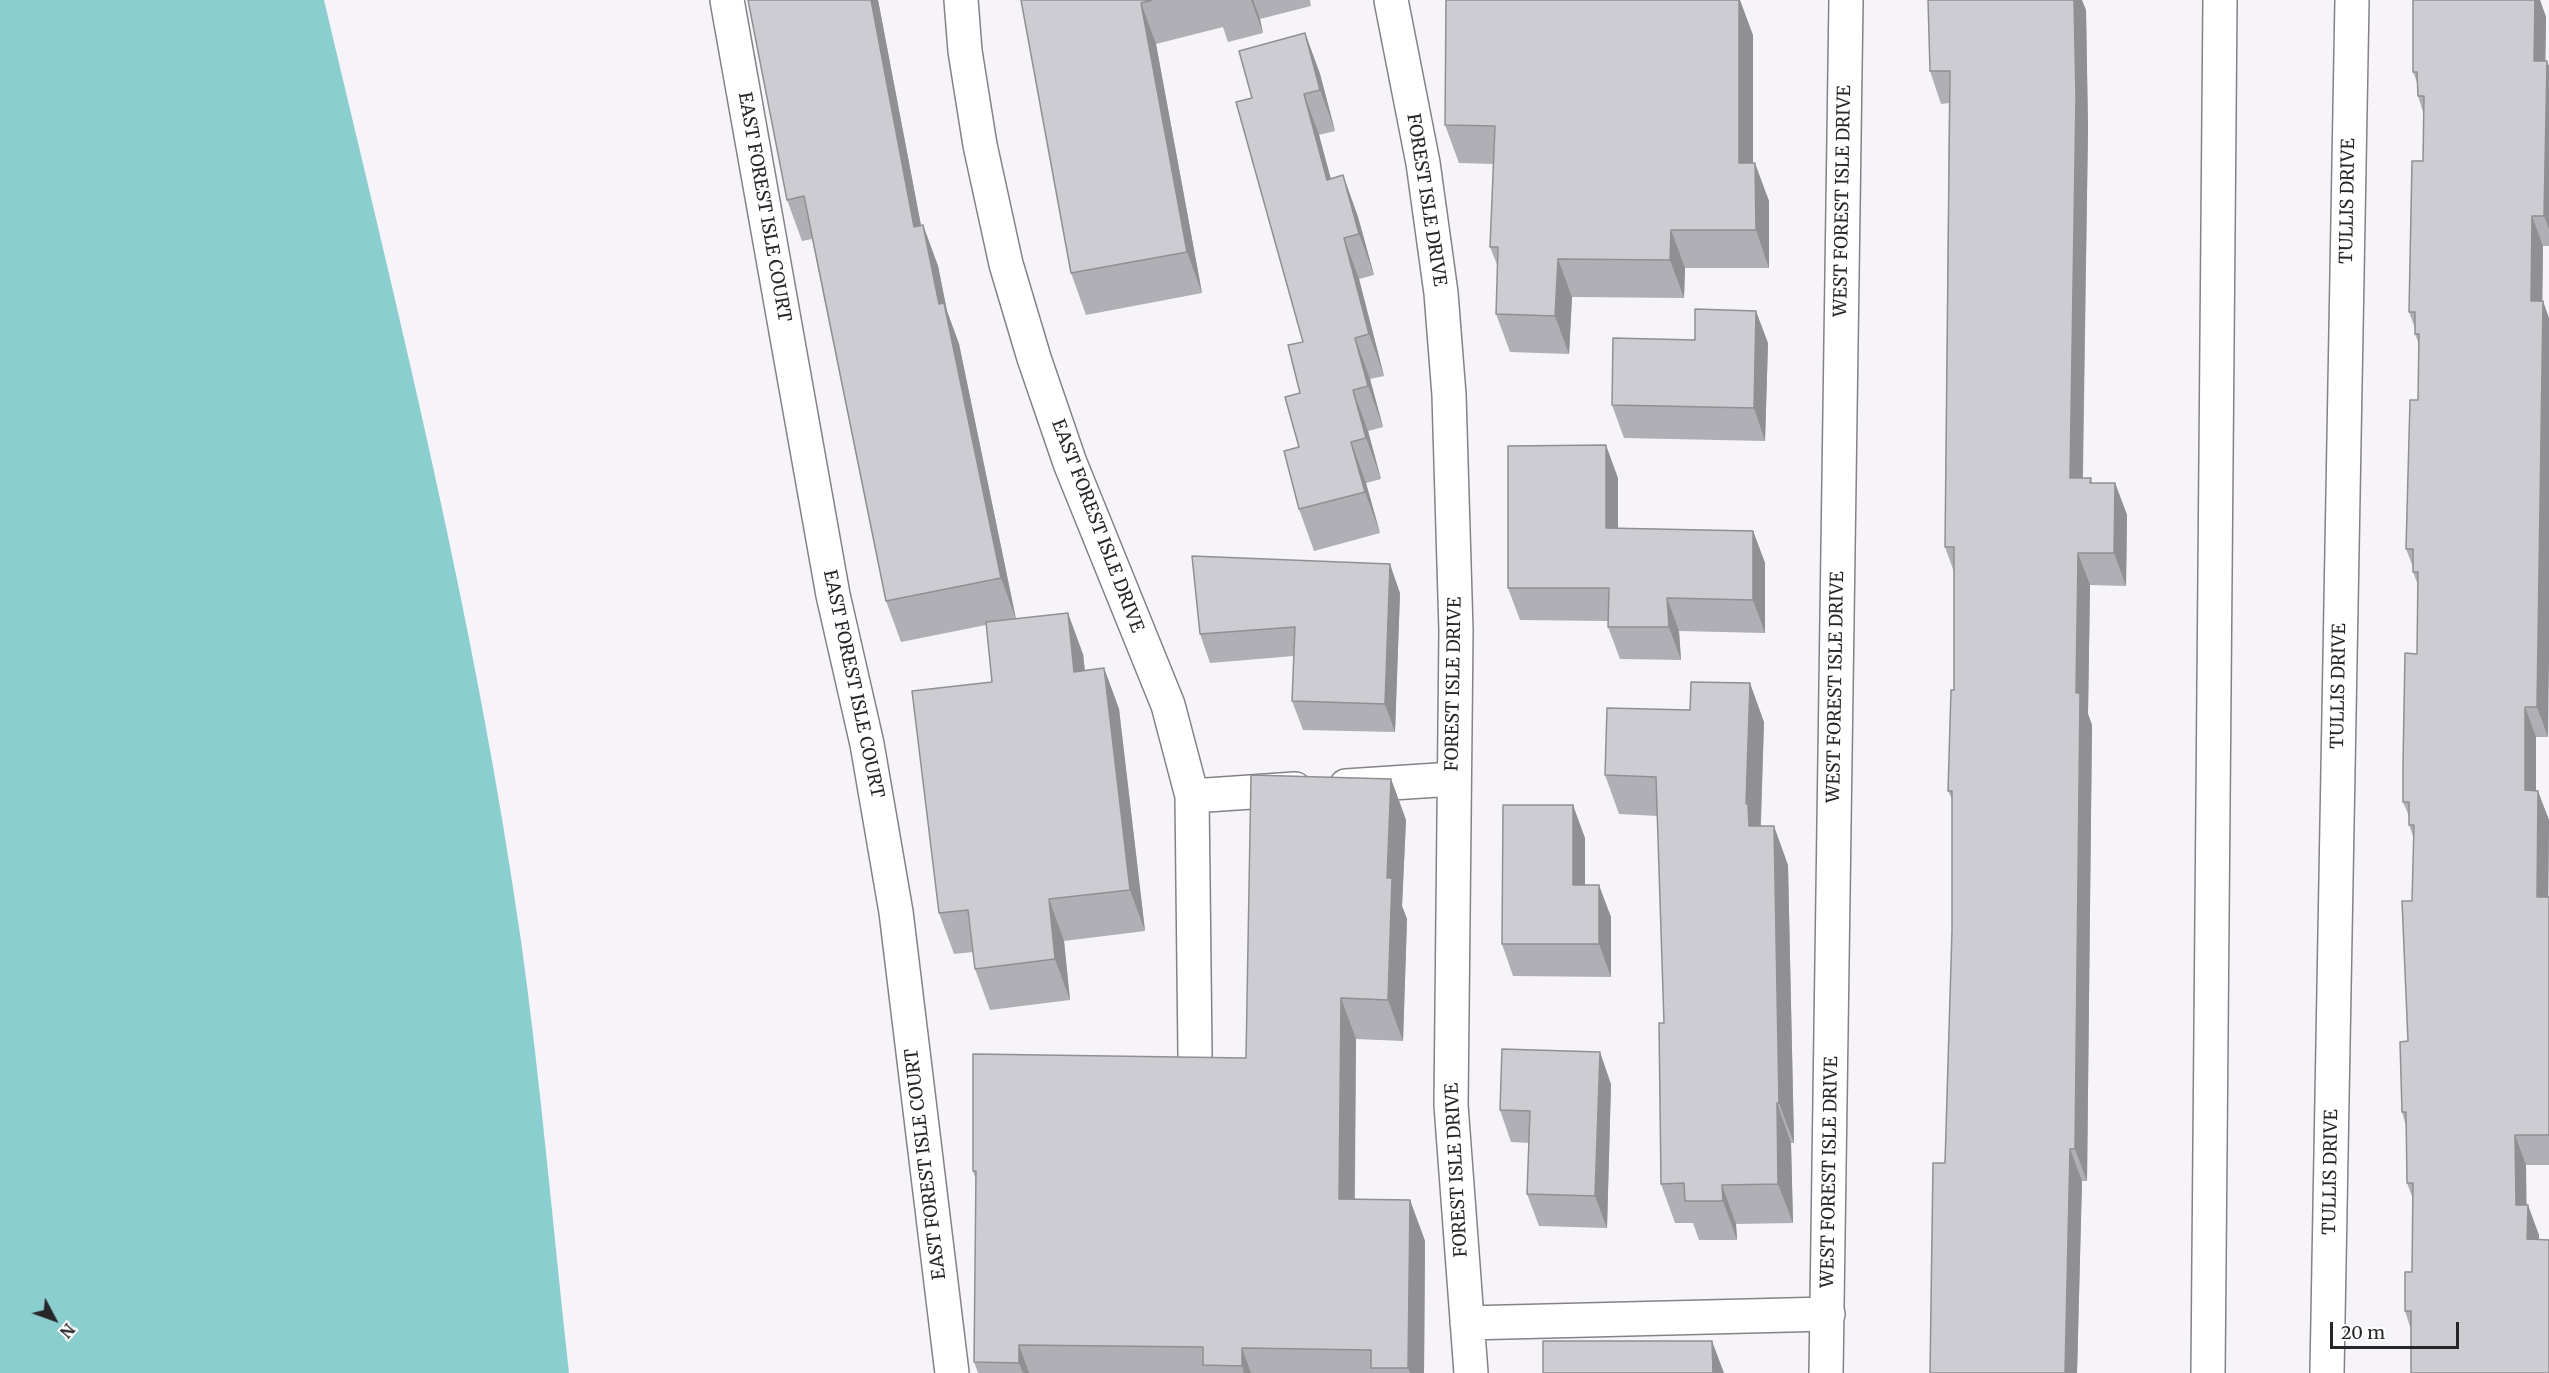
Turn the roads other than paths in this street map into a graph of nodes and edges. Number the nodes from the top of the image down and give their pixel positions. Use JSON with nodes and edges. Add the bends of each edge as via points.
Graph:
{"nodes":[{"id":1,"x":727,"y":0,"type":"edge"},
{"id":2,"x":961,"y":0,"type":"edge"},
{"id":3,"x":1391,"y":0,"type":"edge"},
{"id":4,"x":1846,"y":0,"type":"edge"},
{"id":5,"x":2220,"y":0,"type":"edge"},
{"id":6,"x":2352,"y":0,"type":"edge"},
{"id":7,"x":1453,"y":779,"type":"junction"},
{"id":8,"x":1192,"y":796,"type":"junction"},
{"id":9,"x":1195,"y":1054,"type":"dead end"},
{"id":10,"x":1828,"y":1314,"type":"junction"},
{"id":11,"x":1467,"y":1323,"type":"junction"},
{"id":12,"x":952,"y":1373,"type":"edge"},
{"id":13,"x":1471,"y":1373,"type":"edge"},
{"id":14,"x":1826,"y":1373,"type":"edge"},
{"id":15,"x":2208,"y":1373,"type":"edge"},
{"id":16,"x":2327,"y":1373,"type":"edge"}],
"edges":[{"from":1,"to":12,"type":"street","name":"EAST FOREST ISLE COURT","via":[[833,595],[867,744],[896,912]]},
{"from":2,"to":8,"type":"street","name":"EAST FOREST ISLE DRIVE","via":[[980,145],[1006,264],[1070,463],[1168,705]]},
{"from":3,"to":7,"type":"street","name":"FOREST ISLE DRIVE","via":[[1423,163],[1441,293],[1454,540]]},
{"from":4,"to":10,"type":"street","name":"WEST FOREST ISLE DRIVE"},
{"from":5,"to":15,"type":"street"},
{"from":6,"to":16,"type":"street","name":"TULLIS DRIVE"},
{"from":7,"to":8,"type":"street"},
{"from":7,"to":11,"type":"street","name":"FOREST ISLE DRIVE","via":[[1451,1105]]},
{"from":8,"to":9,"type":"street","name":"EAST FOREST ISLE DRIVE"},
{"from":10,"to":11,"type":"street"},
{"from":10,"to":14,"type":"street","name":"WEST FOREST ISLE DRIVE"},
{"from":11,"to":13,"type":"street","name":"FOREST ISLE DRIVE"}]}
